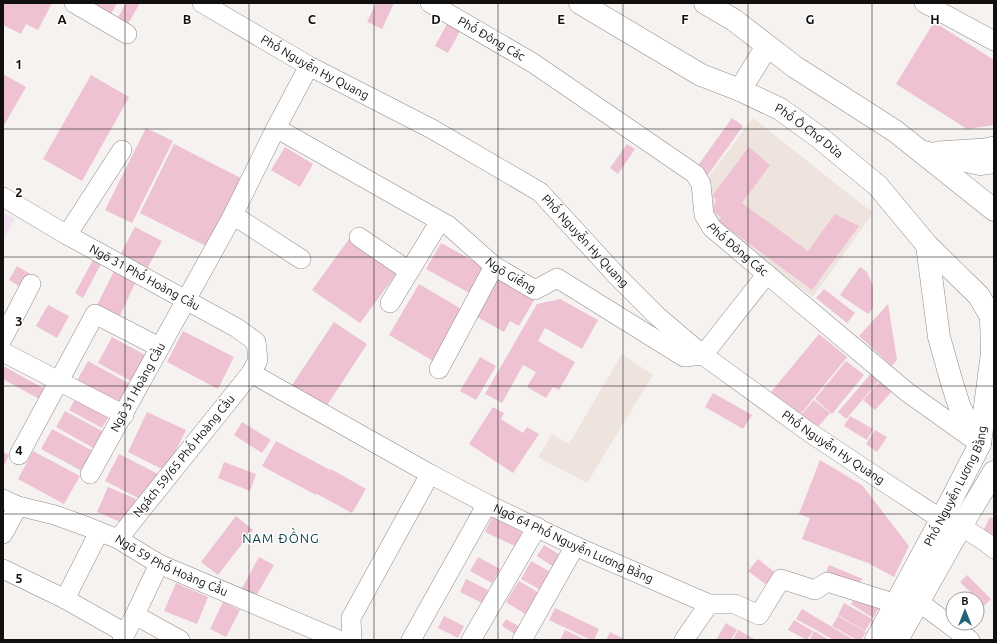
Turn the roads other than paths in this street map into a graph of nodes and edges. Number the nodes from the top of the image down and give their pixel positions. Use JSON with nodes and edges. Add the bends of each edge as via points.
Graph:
{"nodes":[{"id":1,"x":74,"y":3,"type":"edge"},
{"id":2,"x":202,"y":3,"type":"edge"},
{"id":3,"x":430,"y":3,"type":"edge"},
{"id":4,"x":580,"y":3,"type":"edge"},
{"id":5,"x":705,"y":3,"type":"edge"},
{"id":6,"x":924,"y":3,"type":"edge"},
{"id":7,"x":127,"y":34,"type":"dead end"},
{"id":8,"x":994,"y":41,"type":"edge"},
{"id":9,"x":767,"y":46,"type":"junction"},
{"id":10,"x":309,"y":66,"type":"junction"},
{"id":11,"x":740,"y":90,"type":"junction"},
{"id":12,"x":276,"y":128,"type":"junction"},
{"id":13,"x":994,"y":146,"type":"edge"},
{"id":14,"x":122,"y":150,"type":"dead end"},
{"id":15,"x":920,"y":151,"type":"junction"},
{"id":16,"x":994,"y":162,"type":"edge"},
{"id":17,"x":3,"y":197,"type":"edge"},
{"id":18,"x":994,"y":210,"type":"edge"},
{"id":19,"x":233,"y":215,"type":"junction"},
{"id":20,"x":440,"y":221,"type":"junction"},
{"id":21,"x":67,"y":235,"type":"junction"},
{"id":22,"x":359,"y":237,"type":"dead end"},
{"id":23,"x":927,"y":245,"type":"junction"},
{"id":24,"x":301,"y":259,"type":"dead end"},
{"id":25,"x":494,"y":266,"type":"junction"},
{"id":26,"x":409,"y":271,"type":"junction"},
{"id":27,"x":767,"y":274,"type":"junction"},
{"id":28,"x":31,"y":284,"type":"dead end"},
{"id":29,"x":186,"y":301,"type":"junction"},
{"id":30,"x":390,"y":304,"type":"dead end"},
{"id":31,"x":993,"y":318,"type":"edge"},
{"id":32,"x":3,"y":338,"type":"edge"},
{"id":33,"x":159,"y":347,"type":"junction"},
{"id":34,"x":3,"y":352,"type":"edge"},
{"id":35,"x":703,"y":355,"type":"junction"},
{"id":36,"x":439,"y":369,"type":"dead end"},
{"id":37,"x":251,"y":373,"type":"junction"},
{"id":38,"x":59,"y":381,"type":"junction"},
{"id":39,"x":124,"y":415,"type":"junction"},
{"id":40,"x":980,"y":444,"type":"junction"},
{"id":41,"x":19,"y":455,"type":"dead end"},
{"id":42,"x":994,"y":472,"type":"edge"},
{"id":43,"x":90,"y":474,"type":"dead end"},
{"id":44,"x":430,"y":474,"type":"junction"},
{"id":45,"x":10,"y":502,"type":"edge"},
{"id":46,"x":487,"y":504,"type":"junction"},
{"id":47,"x":951,"y":522,"type":"junction"},
{"id":48,"x":537,"y":528,"type":"junction"},
{"id":49,"x":99,"y":532,"type":"junction"},
{"id":50,"x":3,"y":534,"type":"edge"},
{"id":51,"x":118,"y":539,"type":"junction"},
{"id":52,"x":575,"y":546,"type":"junction"},
{"id":53,"x":994,"y":549,"type":"edge"},
{"id":54,"x":159,"y":564,"type":"junction"},
{"id":55,"x":3,"y":568,"type":"edge"},
{"id":56,"x":65,"y":599,"type":"junction"},
{"id":57,"x":918,"y":602,"type":"junction"},
{"id":58,"x":709,"y":604,"type":"junction"},
{"id":59,"x":895,"y":606,"type":"junction"},
{"id":60,"x":135,"y":615,"type":"junction"},
{"id":61,"x":124,"y":637,"type":"edge"},
{"id":62,"x":180,"y":640,"type":"edge"},
{"id":63,"x":339,"y":640,"type":"edge"},
{"id":64,"x":352,"y":640,"type":"edge"},
{"id":65,"x":411,"y":640,"type":"edge"},
{"id":66,"x":471,"y":640,"type":"edge"},
{"id":67,"x":522,"y":640,"type":"edge"},
{"id":68,"x":684,"y":640,"type":"edge"},
{"id":69,"x":876,"y":640,"type":"edge"},
{"id":70,"x":897,"y":640,"type":"edge"},
{"id":71,"x":970,"y":640,"type":"edge"}],
"edges":[{"from":1,"to":7,"type":"street"},
{"from":2,"to":10,"type":"street","name":"Phố Nguyễn Hy Quang"},
{"from":3,"to":27,"type":"street","name":"Phố Đông Các","via":[[533,63],[695,174],[701,184],[704,215],[712,228]]},
{"from":4,"to":11,"type":"main road","name":"Phố Ô Chợ Dừa","via":[[701,75]]},
{"from":5,"to":9,"type":"main road","via":[[734,20]]},
{"from":6,"to":8,"type":"street"},
{"from":9,"to":11,"type":"main road"},
{"from":9,"to":15,"type":"main road","via":[[795,67],[895,131]]},
{"from":10,"to":12,"type":"street"},
{"from":10,"to":35,"type":"street","name":"Phố Nguyễn Hy Quang","via":[[432,130],[540,192],[617,276],[657,316]]},
{"from":11,"to":23,"type":"main road","name":"Phố Ô Chợ Dừa","via":[[780,109],[878,186]]},
{"from":12,"to":19,"type":"street"},
{"from":12,"to":20,"type":"street","name":"Ngõ Giếng"},
{"from":13,"to":15,"type":"street"},
{"from":14,"to":21,"type":"street"},
{"from":15,"to":16,"type":"main road","via":[[980,164]]},
{"from":15,"to":18,"type":"main road"},
{"from":17,"to":21,"type":"street","name":"Ngõ 31 Phố Hoàng Cầu"},
{"from":19,"to":24,"type":"street"},
{"from":19,"to":29,"type":"street"},
{"from":20,"to":25,"type":"street","name":"Ngõ Giếng"},
{"from":20,"to":26,"type":"street"},
{"from":21,"to":29,"type":"street","name":"Ngõ 31 Phố Hoàng Cầu"},
{"from":22,"to":26,"type":"street"},
{"from":23,"to":31,"type":"main road","name":"Phố Ô Chợ Dừa","via":[[979,296]]},
{"from":23,"to":40,"type":"main road","via":[[939,337],[960,408]]},
{"from":25,"to":35,"type":"street","name":"Ngõ Giếng","via":[[536,290],[557,278],[684,357]]},
{"from":25,"to":36,"type":"street"},
{"from":26,"to":30,"type":"street"},
{"from":27,"to":35,"type":"street"},
{"from":27,"to":40,"type":"street","name":"Phố Đông Các","via":[[907,392]]},
{"from":28,"to":32,"type":"street"},
{"from":29,"to":33,"type":"street","name":"Ngõ 31 Hoàng Cầu"},
{"from":29,"to":37,"type":"street","name":"Ngõ 31 Phố Hoàng Cầu","via":[[237,328],[256,342],[258,360]]},
{"from":31,"to":40,"type":"main road","name":"Phố Nguyễn Lương Bằng","via":[[992,353]]},
{"from":33,"to":38,"type":"street","via":[[95,314]]},
{"from":33,"to":39,"type":"street","name":"Ngõ 31 Hoàng Cầu"},
{"from":34,"to":38,"type":"street"},
{"from":35,"to":47,"type":"street","name":"Phố Nguyễn Hy Quang","via":[[809,432],[930,512]]},
{"from":37,"to":44,"type":"street","name":"Ngõ 64 Phố Nguyễn Lương Bằng"},
{"from":37,"to":51,"type":"street","name":"Ngách 59/65 Phố Hoàng Cầu"},
{"from":38,"to":39,"type":"street"},
{"from":38,"to":41,"type":"street"},
{"from":39,"to":43,"type":"street","name":"Ngõ 31 Hoàng Cầu"},
{"from":40,"to":47,"type":"main road","name":"Phố Nguyễn Lương Bằng"},
{"from":42,"to":47,"type":"main road","name":"Phố Nguyễn Lương Bằng"},
{"from":44,"to":46,"type":"street","name":"Ngõ 64 Phố Nguyễn Lương Bằng"},
{"from":44,"to":64,"type":"street","via":[[351,618]]},
{"from":45,"to":49,"type":"street","name":"Ngõ 59 Phố Hoàng Cầu","via":[[55,515]]},
{"from":45,"to":50,"type":"street"},
{"from":46,"to":48,"type":"street","name":"Ngõ 64 Phố Nguyễn Lương Bằng"},
{"from":46,"to":65,"type":"street"},
{"from":47,"to":53,"type":"street","name":"Phố Nguyễn Hy Quang","via":[[987,542]]},
{"from":47,"to":57,"type":"main road","name":"Phố Nguyễn Lương Bằng"},
{"from":47,"to":59,"type":"main road","name":"Phố Nguyễn Lương Bằng"},
{"from":48,"to":52,"type":"street","name":"Ngõ 64 Phố Nguyễn Lương Bằng"},
{"from":48,"to":66,"type":"street"},
{"from":49,"to":51,"type":"street","name":"Ngõ 59 Phố Hoàng Cầu"},
{"from":49,"to":56,"type":"street"},
{"from":51,"to":54,"type":"street","name":"Ngõ 59 Phố Hoàng Cầu"},
{"from":52,"to":58,"type":"street","name":"Ngõ 64 Phố Nguyễn Lương Bằng"},
{"from":52,"to":67,"type":"street"},
{"from":54,"to":60,"type":"street"},
{"from":54,"to":63,"type":"street","name":"Ngõ 59 Phố Hoàng Cầu"},
{"from":55,"to":56,"type":"street"},
{"from":56,"to":61,"type":"street"},
{"from":57,"to":70,"type":"main road","name":"Phố Nguyễn Lương Bằng"},
{"from":57,"to":71,"type":"street"},
{"from":58,"to":59,"type":"street","name":"Ngõ 64 Phố Nguyễn Lương Bằng","via":[[735,604],[759,615],[781,579],[816,590],[827,582]]},
{"from":58,"to":68,"type":"street"},
{"from":59,"to":69,"type":"main road","name":"Phố Nguyễn Lương Bằng"},
{"from":60,"to":61,"type":"street"},
{"from":60,"to":62,"type":"street"}]}
